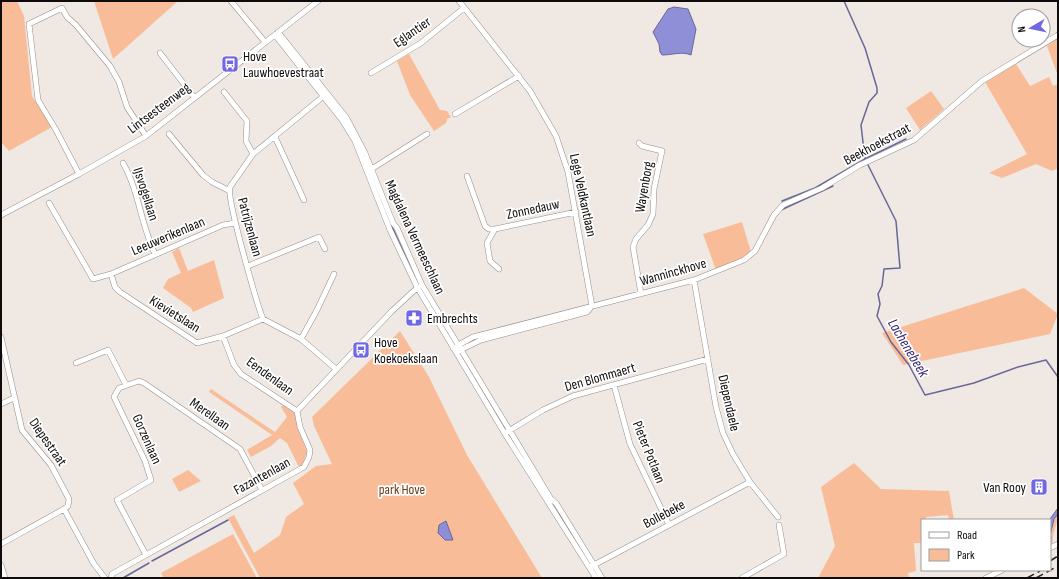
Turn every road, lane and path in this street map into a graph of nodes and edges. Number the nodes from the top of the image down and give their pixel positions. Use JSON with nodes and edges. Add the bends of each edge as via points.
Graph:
{"nodes":[{"id":1,"x":231,"y":1,"type":"edge"},
{"id":2,"x":318,"y":1,"type":"edge"},
{"id":3,"x":459,"y":1,"type":"edge"},
{"id":4,"x":464,"y":8,"type":"junction"},
{"id":5,"x":276,"y":34,"type":"junction"},
{"id":6,"x":1058,"y":35,"type":"edge"},
{"id":7,"x":265,"y":42,"type":"junction"},
{"id":8,"x":160,"y":54,"type":"dead end"},
{"id":9,"x":370,"y":73,"type":"dead end"},
{"id":10,"x":519,"y":76,"type":"junction"},
{"id":11,"x":224,"y":92,"type":"dead end"},
{"id":12,"x":325,"y":94,"type":"junction"},
{"id":13,"x":194,"y":97,"type":"junction"},
{"id":14,"x":454,"y":114,"type":"dead end"},
{"id":15,"x":169,"y":134,"type":"dead end"},
{"id":16,"x":427,"y":134,"type":"dead end"},
{"id":17,"x":146,"y":136,"type":"junction"},
{"id":18,"x":275,"y":137,"type":"junction"},
{"id":19,"x":639,"y":143,"type":"dead end"},
{"id":20,"x":253,"y":154,"type":"junction"},
{"id":21,"x":123,"y":163,"type":"dead end"},
{"id":22,"x":369,"y":170,"type":"junction"},
{"id":23,"x":79,"y":174,"type":"junction"},
{"id":24,"x":467,"y":176,"type":"dead end"},
{"id":25,"x":228,"y":190,"type":"junction"},
{"id":26,"x":304,"y":200,"type":"dead end"},
{"id":27,"x":49,"y":203,"type":"dead end"},
{"id":28,"x":576,"y":212,"type":"junction"},
{"id":29,"x":1,"y":216,"type":"edge"},
{"id":30,"x":235,"y":223,"type":"junction"},
{"id":31,"x":495,"y":229,"type":"junction"},
{"id":32,"x":326,"y":249,"type":"dead end"},
{"id":33,"x":755,"y":251,"type":"joint"},
{"id":34,"x":155,"y":254,"type":"junction"},
{"id":35,"x":248,"y":266,"type":"junction"},
{"id":36,"x":499,"y":269,"type":"dead end"},
{"id":37,"x":111,"y":274,"type":"junction"},
{"id":38,"x":334,"y":274,"type":"dead end"},
{"id":39,"x":694,"y":280,"type":"junction"},
{"id":40,"x":420,"y":286,"type":"junction"},
{"id":41,"x":641,"y":294,"type":"junction"},
{"id":42,"x":592,"y":306,"type":"junction"},
{"id":43,"x":263,"y":319,"type":"junction"},
{"id":44,"x":223,"y":336,"type":"junction"},
{"id":45,"x":1,"y":337,"type":"edge"},
{"id":46,"x":301,"y":340,"type":"junction"},
{"id":47,"x":457,"y":349,"type":"junction"},
{"id":48,"x":708,"y":359,"type":"junction"},
{"id":49,"x":76,"y":363,"type":"dead end"},
{"id":50,"x":336,"y":369,"type":"junction"},
{"id":51,"x":126,"y":385,"type":"junction"},
{"id":52,"x":614,"y":385,"type":"junction"},
{"id":53,"x":14,"y":398,"type":"junction"},
{"id":54,"x":1,"y":404,"type":"edge"},
{"id":55,"x":297,"y":411,"type":"junction"},
{"id":56,"x":507,"y":432,"type":"junction"},
{"id":57,"x":750,"y":482,"type":"junction"},
{"id":58,"x":262,"y":490,"type":"junction"},
{"id":59,"x":64,"y":509,"type":"junction"},
{"id":60,"x":778,"y":517,"type":"dead end"},
{"id":61,"x":669,"y":525,"type":"junction"},
{"id":62,"x":778,"y":525,"type":"dead end"},
{"id":63,"x":1,"y":544,"type":"edge"},
{"id":64,"x":146,"y":555,"type":"junction"},
{"id":65,"x":1,"y":565,"type":"edge"},
{"id":66,"x":592,"y":566,"type":"junction"},
{"id":67,"x":1000,"y":571,"type":"edge"},
{"id":68,"x":746,"y":577,"type":"edge"},
{"id":69,"x":5,"y":578,"type":"edge"},
{"id":70,"x":104,"y":578,"type":"edge"},
{"id":71,"x":111,"y":578,"type":"edge"},
{"id":72,"x":596,"y":578,"type":"edge"},
{"id":73,"x":602,"y":578,"type":"edge"},
{"id":74,"x":986,"y":578,"type":"edge"}],
"edges":[{"from":1,"to":7,"type":"street"},
{"from":2,"to":5,"type":"street","name":"Lintsesteenweg"},
{"from":3,"to":4,"type":"street","name":"Lege Veldkantlaan"},
{"from":4,"to":9,"type":"street","name":"Eglantier","via":[[421,43]]},
{"from":4,"to":10,"type":"street","name":"Lege Veldkantlaan"},
{"from":5,"to":7,"type":"street","name":"Lintsesteenweg"},
{"from":5,"to":12,"type":"street","name":"Magdalena Vermeeschlaan"},
{"from":6,"to":33,"type":"street","name":"Beekhoekstraat","via":[[982,81],[914,140],[860,165],[822,188],[783,205],[774,215]]},
{"from":7,"to":13,"type":"street","name":"Lintsesteenweg"},
{"from":8,"to":13,"type":"street"},
{"from":10,"to":14,"type":"street"},
{"from":10,"to":28,"type":"street","name":"Lege Veldkantlaan","via":[[540,106],[556,136],[568,172]]},
{"from":11,"to":20,"type":"street","via":[[247,121],[246,141]]},
{"from":12,"to":18,"type":"street","name":"Patrijzenlaan"},
{"from":12,"to":22,"type":"street","name":"Magdalena Vermeeschlaan","via":[[352,136]]},
{"from":13,"to":17,"type":"street","name":"Lintsesteenweg"},
{"from":15,"to":25,"type":"street","via":[[203,175]]},
{"from":16,"to":22,"type":"street"},
{"from":17,"to":23,"type":"street","name":"Lintsesteenweg"},
{"from":17,"to":23,"type":"street","via":[[127,107],[119,82],[110,66],[62,8],[29,24],[38,100]]},
{"from":18,"to":20,"type":"street","name":"Patrijzenlaan"},
{"from":18,"to":26,"type":"street"},
{"from":19,"to":41,"type":"street","name":"Wayenborg","via":[[662,151],[651,219],[633,247]]},
{"from":20,"to":25,"type":"street","name":"Patrijzenlaan"},
{"from":21,"to":34,"type":"street","name":"IJsvogellaan","via":[[132,181],[146,234]]},
{"from":22,"to":40,"type":"street","name":"Magdalena Vermeeschlaan","via":[[390,230]]},
{"from":23,"to":29,"type":"street","name":"Lintsesteenweg"},
{"from":24,"to":31,"type":"street","name":"Zonnedauw","via":[[485,226]]},
{"from":25,"to":30,"type":"street","name":"Patrijzenlaan"},
{"from":27,"to":37,"type":"street","name":"Leeuwerikenlaan","via":[[90,276],[98,279]]},
{"from":28,"to":31,"type":"street","name":"Zonnedauw"},
{"from":28,"to":42,"type":"street","name":"Lege Veldkantlaan"},
{"from":30,"to":34,"type":"street","name":"Leeuwerikenlaan"},
{"from":30,"to":35,"type":"street","name":"Patrijzenlaan"},
{"from":31,"to":36,"type":"street","name":"Zonnedauw","via":[[487,243],[490,261]]},
{"from":32,"to":35,"type":"street","via":[[319,237]]},
{"from":33,"to":39,"type":"street","name":"Wanninckhove","via":[[744,260]]},
{"from":34,"to":37,"type":"street","name":"Leeuwerikenlaan"},
{"from":35,"to":43,"type":"street","name":"Patrijzenlaan"},
{"from":37,"to":44,"type":"street","name":"Kievietslaan","via":[[115,287],[120,292],[193,341],[204,342]]},
{"from":38,"to":46,"type":"street"},
{"from":39,"to":41,"type":"street","name":"Wanninckhove"},
{"from":39,"to":48,"type":"street","name":"Diependaele"},
{"from":40,"to":47,"type":"street","name":"Magdalena Vermeeschlaan"},
{"from":40,"to":50,"type":"street"},
{"from":41,"to":42,"type":"street","name":"Wanninckhove"},
{"from":42,"to":47,"type":"street","name":"Wanninckhove","via":[[473,337]]},
{"from":43,"to":44,"type":"street","name":"Kievietslaan"},
{"from":43,"to":46,"type":"street"},
{"from":44,"to":55,"type":"street","name":"Eendenlaan","via":[[234,365],[241,374]]},
{"from":45,"to":53,"type":"street","name":"Diepestraat"},
{"from":46,"to":50,"type":"street"},
{"from":47,"to":56,"type":"street","name":"Magdalena Vermeeschlaan"},
{"from":48,"to":52,"type":"street","name":"Den Blommaert"},
{"from":48,"to":57,"type":"street","name":"Diependaele","via":[[723,433],[732,454]]},
{"from":49,"to":51,"type":"street","via":[[108,350]]},
{"from":50,"to":55,"type":"street"},
{"from":51,"to":58,"type":"street","name":"Merellaan","via":[[139,380],[240,449]]},
{"from":51,"to":64,"type":"street","name":"Gorzenlaan","via":[[117,391],[114,397],[145,460],[151,480],[117,500]]},
{"from":52,"to":56,"type":"street","name":"Den Blommaert","via":[[561,401]]},
{"from":52,"to":61,"type":"street","name":"Pieter Potlaan","via":[[630,444]]},
{"from":53,"to":54,"type":"street"},
{"from":53,"to":59,"type":"street","name":"Diepestraat","via":[[22,430],[52,464],[69,499],[68,506]]},
{"from":55,"to":58,"type":"street","name":"Fazantenlaan","via":[[300,427],[310,450],[308,459],[304,467]]},
{"from":56,"to":66,"type":"street","name":"Magdalena Vermeeschlaan"},
{"from":57,"to":60,"type":"street","name":"Diependaele"},
{"from":57,"to":61,"type":"street","name":"Bollebeke"},
{"from":58,"to":64,"type":"street","name":"Fazantenlaan"},
{"from":59,"to":63,"type":"street"},
{"from":59,"to":70,"type":"street"},
{"from":61,"to":66,"type":"street","name":"Bollebeke"},
{"from":62,"to":68,"type":"street","via":[[784,554]]},
{"from":64,"to":71,"type":"street","name":"Fazantenlaan","via":[[112,574]]},
{"from":65,"to":69,"type":"street"},
{"from":66,"to":72,"type":"street","name":"Magdalena Vermeeschlaan"},
{"from":66,"to":73,"type":"street","name":"Magdalena Vermeeschlaan"},
{"from":67,"to":74,"type":"street"}]}
